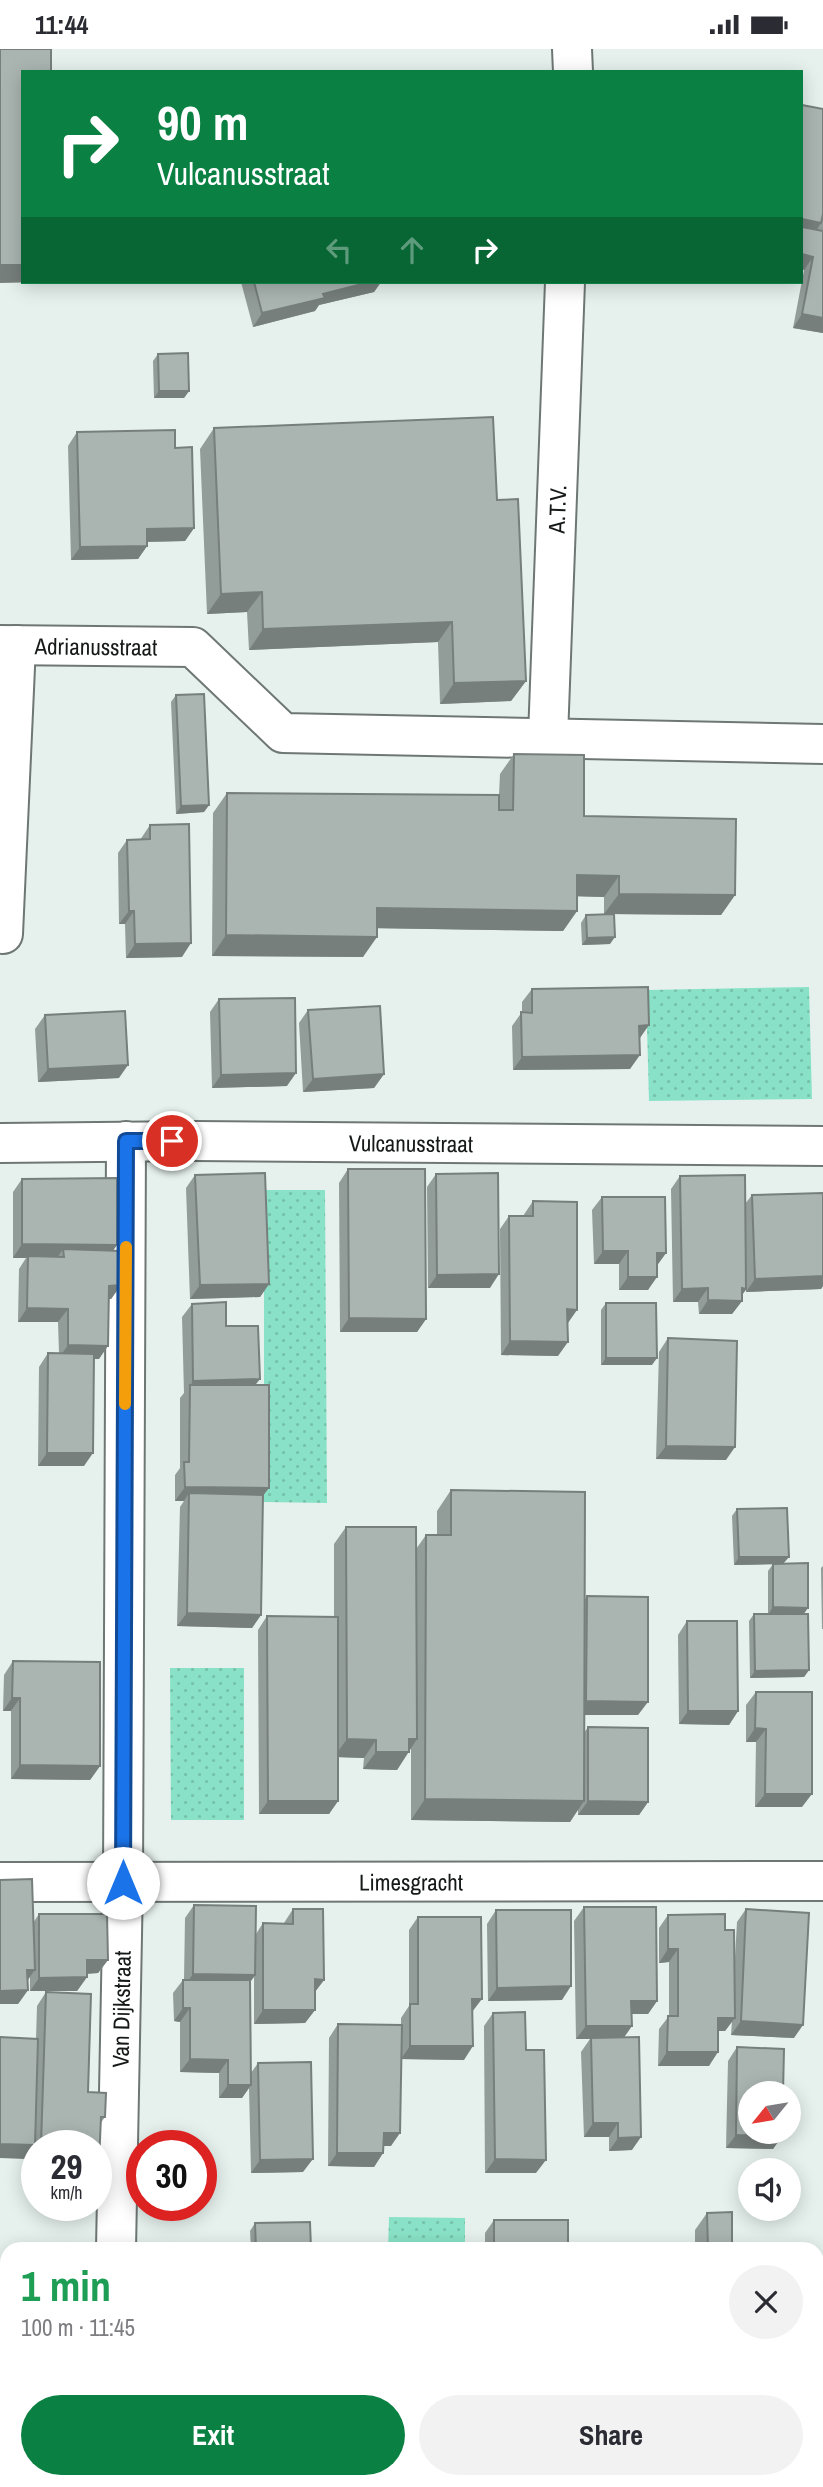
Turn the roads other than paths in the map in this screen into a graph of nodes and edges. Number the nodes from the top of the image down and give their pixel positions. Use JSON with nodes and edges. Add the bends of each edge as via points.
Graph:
{"nodes":[{"id":1,"x":572,"y":49,"type":"edge"},
{"id":2,"x":573,"y":70,"type":"edge"},
{"id":3,"x":565,"y":284,"type":"edge"},
{"id":4,"x":8,"y":645,"type":"edge"},
{"id":5,"x":548,"y":737,"type":"junction"},
{"id":6,"x":823,"y":744,"type":"edge"},
{"id":7,"x":4,"y":934,"type":"dead end"},
{"id":8,"x":126,"y":1141,"type":"junction"},
{"id":9,"x":0,"y":1143,"type":"edge"},
{"id":10,"x":823,"y":1146,"type":"edge"},
{"id":11,"x":823,"y":1881,"type":"edge"},
{"id":12,"x":0,"y":1882,"type":"edge"},
{"id":13,"x":123,"y":1883,"type":"junction"},
{"id":14,"x":116,"y":2242,"type":"edge"}],
"edges":[{"from":1,"to":2,"type":"street"},
{"from":3,"to":5,"type":"street","name":"A.T.V."},
{"from":4,"to":5,"type":"street","name":"Adrianusstraat","via":[[193,647],[283,733]]},
{"from":4,"to":7,"type":"street"},
{"from":5,"to":6,"type":"street"},
{"from":8,"to":9,"type":"street","name":"Vulcanusstraat"},
{"from":8,"to":10,"type":"street","name":"Vulcanusstraat"},
{"from":8,"to":13,"type":"street","name":"Van Dijkstraat"},
{"from":11,"to":13,"type":"street","name":"Limesgracht"},
{"from":12,"to":13,"type":"street","name":"Limesgracht"},
{"from":13,"to":14,"type":"street","name":"Van Dijkstraat"}]}
